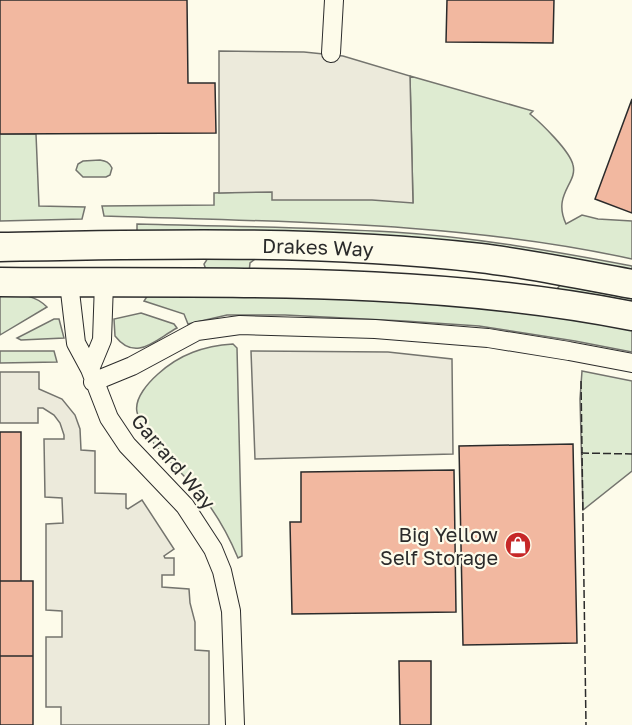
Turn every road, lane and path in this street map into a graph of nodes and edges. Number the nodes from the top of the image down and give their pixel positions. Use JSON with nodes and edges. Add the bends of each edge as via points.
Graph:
{"nodes":[{"id":1,"x":334,"y":0,"type":"edge"},
{"id":2,"x":331,"y":53,"type":"dead end"},
{"id":3,"x":69,"y":246,"type":"junction"},
{"id":4,"x":105,"y":246,"type":"junction"},
{"id":5,"x":0,"y":247,"type":"edge"},
{"id":6,"x":0,"y":282,"type":"edge"},
{"id":7,"x":69,"y":283,"type":"junction"},
{"id":8,"x":104,"y":283,"type":"junction"},
{"id":9,"x":632,"y":284,"type":"edge"},
{"id":10,"x":632,"y":316,"type":"edge"},
{"id":11,"x":632,"y":363,"type":"edge"},
{"id":12,"x":92,"y":376,"type":"junction"},
{"id":13,"x":235,"y":725,"type":"edge"}],
"edges":[{"from":1,"to":2,"type":"street"},
{"from":3,"to":4,"type":"main road","name":"Drakes Way"},
{"from":3,"to":5,"type":"main road","name":"Drakes Way"},
{"from":3,"to":7,"type":"main road"},
{"from":4,"to":8,"type":"main road"},
{"from":4,"to":9,"type":"main road","name":"Drakes Way","via":[[266,246],[418,253],[481,258]]},
{"from":6,"to":7,"type":"main road","name":"Drakes Way"},
{"from":7,"to":8,"type":"main road","name":"Drakes Way"},
{"from":7,"to":12,"type":"street","name":"Garrard Way","via":[[76,343]]},
{"from":8,"to":10,"type":"main road","name":"Drakes Way","via":[[434,289],[501,295]]},
{"from":8,"to":12,"type":"street","via":[[102,340]]},
{"from":11,"to":12,"type":"street","via":[[488,338],[240,325],[197,331],[132,366]]},
{"from":12,"to":13,"type":"street","name":"Garrard Way","via":[[102,405],[122,438],[185,506],[222,570],[231,611]]}]}
